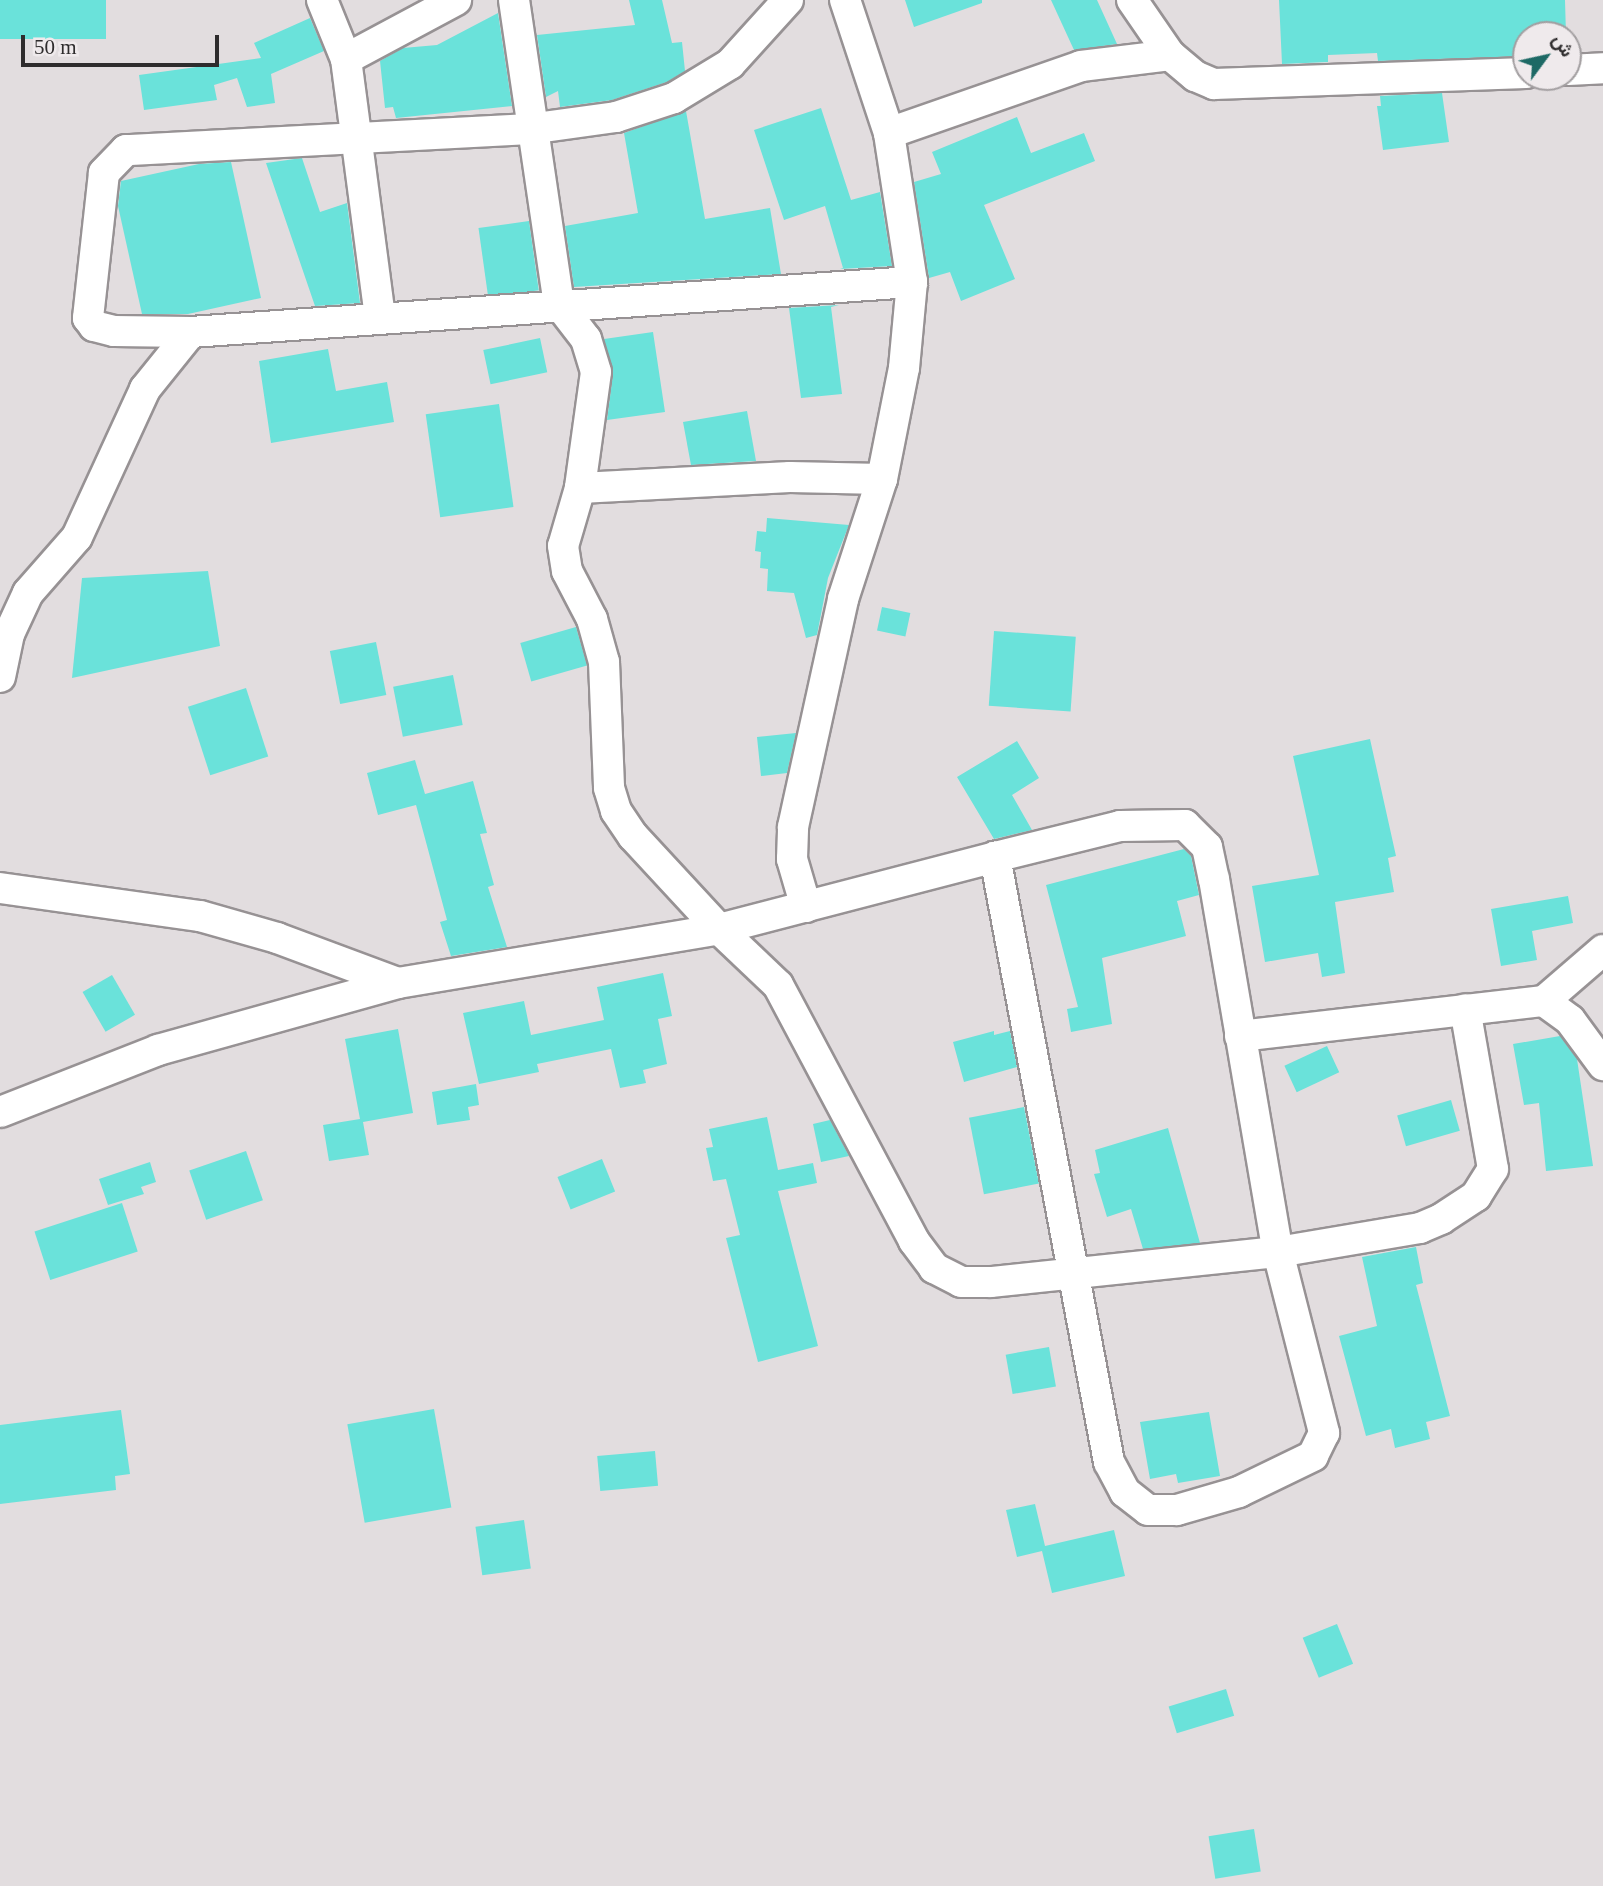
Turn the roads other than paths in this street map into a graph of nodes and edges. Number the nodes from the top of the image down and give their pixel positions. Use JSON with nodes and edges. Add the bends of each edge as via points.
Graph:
{"nodes":[{"id":1,"x":322,"y":0,"type":"edge"},
{"id":2,"x":456,"y":0,"type":"edge"},
{"id":3,"x":514,"y":0,"type":"edge"},
{"id":4,"x":788,"y":0,"type":"edge"},
{"id":5,"x":845,"y":0,"type":"edge"},
{"id":6,"x":1132,"y":0,"type":"edge"},
{"id":7,"x":1170,"y":55,"type":"junction"},
{"id":8,"x":346,"y":59,"type":"junction"},
{"id":9,"x":1603,"y":68,"type":"edge"},
{"id":10,"x":1582,"y":69,"type":"edge"},
{"id":11,"x":1512,"y":73,"type":"edge"},
{"id":12,"x":530,"y":129,"type":"junction"},
{"id":13,"x":889,"y":133,"type":"junction"},
{"id":14,"x":356,"y":141,"type":"junction"},
{"id":15,"x":912,"y":282,"type":"junction"},
{"id":16,"x":559,"y":304,"type":"junction"},
{"id":17,"x":380,"y":319,"type":"junction"},
{"id":18,"x":191,"y":332,"type":"junction"},
{"id":19,"x":882,"y":479,"type":"junction"},
{"id":20,"x":580,"y":488,"type":"junction"},
{"id":21,"x":0,"y":677,"type":"edge"},
{"id":22,"x":995,"y":857,"type":"junction"},
{"id":23,"x":0,"y":888,"type":"edge"},
{"id":24,"x":806,"y":907,"type":"junction"},
{"id":25,"x":719,"y":929,"type":"junction"},
{"id":26,"x":1603,"y":950,"type":"edge"},
{"id":27,"x":398,"y":983,"type":"junction"},
{"id":28,"x":1544,"y":1000,"type":"junction"},
{"id":29,"x":1465,"y":1009,"type":"junction"},
{"id":30,"x":1240,"y":1036,"type":"junction"},
{"id":31,"x":1603,"y":1065,"type":"edge"},
{"id":32,"x":0,"y":1112,"type":"edge"},
{"id":33,"x":1278,"y":1252,"type":"junction"},
{"id":34,"x":1073,"y":1272,"type":"junction"}],
"edges":[{"from":1,"to":8,"type":"street"},
{"from":2,"to":8,"type":"street"},
{"from":3,"to":12,"type":"street"},
{"from":4,"to":12,"type":"street","via":[[730,64],[674,98],[616,117]]},
{"from":5,"to":13,"type":"street"},
{"from":6,"to":7,"type":"street"},
{"from":7,"to":11,"type":"street","via":[[1195,76],[1214,84]]},
{"from":7,"to":13,"type":"street","via":[[1081,66]]},
{"from":8,"to":14,"type":"street"},
{"from":9,"to":10,"type":"street"},
{"from":12,"to":14,"type":"street"},
{"from":12,"to":16,"type":"street"},
{"from":13,"to":15,"type":"street"},
{"from":14,"to":17,"type":"street"},
{"from":14,"to":18,"type":"street","via":[[133,148],[109,165],[101,188],[88,318],[94,326],[114,331]]},
{"from":15,"to":16,"type":"street"},
{"from":15,"to":19,"type":"street","via":[[904,368]]},
{"from":16,"to":17,"type":"street"},
{"from":16,"to":20,"type":"street","via":[[586,339],[596,372]]},
{"from":17,"to":18,"type":"street"},
{"from":18,"to":21,"type":"street","via":[[145,389],[77,537],[29,593],[9,634]]},
{"from":19,"to":20,"type":"street","via":[[790,477]]},
{"from":19,"to":24,"type":"street","via":[[843,599],[793,827],[792,859]]},
{"from":20,"to":25,"type":"street","via":[[564,546],[568,570],[592,619],[604,662],[609,788],[616,811],[633,836]]},
{"from":22,"to":24,"type":"street"},
{"from":22,"to":30,"type":"street","via":[[1120,826],[1169,823],[1193,830],[1207,847]]},
{"from":22,"to":34,"type":"street"},
{"from":23,"to":27,"type":"street","via":[[200,916],[277,938]]},
{"from":24,"to":25,"type":"street"},
{"from":25,"to":27,"type":"street"},
{"from":25,"to":34,"type":"street","via":[[766,971],[788,999],[914,1241],[934,1268],[961,1282]]},
{"from":26,"to":28,"type":"street"},
{"from":27,"to":32,"type":"street","via":[[158,1050]]},
{"from":28,"to":29,"type":"street"},
{"from":28,"to":31,"type":"street","via":[[1570,1020]]},
{"from":29,"to":30,"type":"street"},
{"from":29,"to":33,"type":"street","via":[[1493,1154],[1488,1181],[1461,1206],[1420,1228]]},
{"from":30,"to":33,"type":"street"},
{"from":33,"to":34,"type":"street"},
{"from":33,"to":34,"type":"street","via":[[1323,1441],[1313,1456],[1280,1475],[1177,1510],[1142,1507],[1116,1479]]}]}
